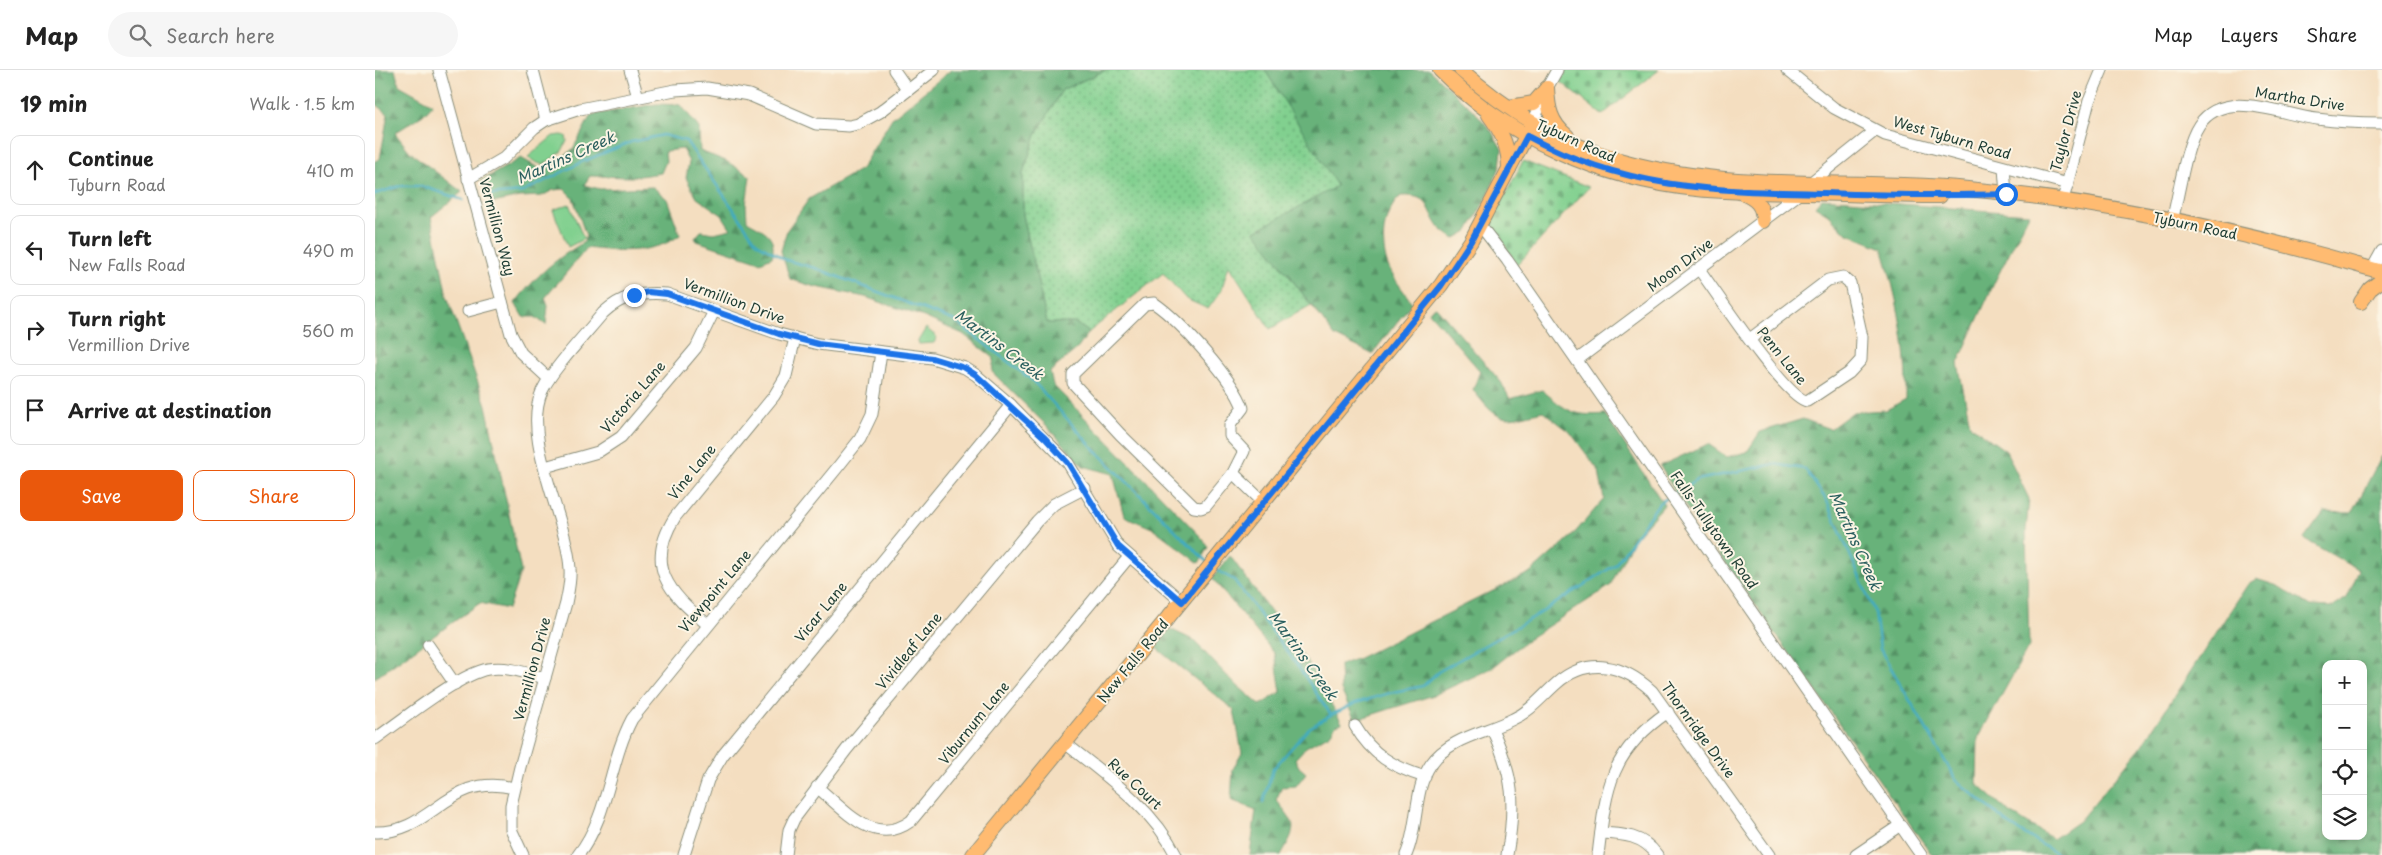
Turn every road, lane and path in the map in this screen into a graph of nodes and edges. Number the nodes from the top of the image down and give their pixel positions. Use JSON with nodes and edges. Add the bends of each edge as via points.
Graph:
{"nodes":[{"id":1,"x":439,"y":70,"type":"edge"},
{"id":2,"x":533,"y":70,"type":"edge"},
{"id":3,"x":630,"y":70,"type":"edge"},
{"id":4,"x":894,"y":70,"type":"edge"},
{"id":5,"x":934,"y":70,"type":"edge"},
{"id":6,"x":1440,"y":70,"type":"edge"},
{"id":7,"x":1461,"y":70,"type":"edge"},
{"id":8,"x":1557,"y":70,"type":"edge"},
{"id":9,"x":1787,"y":70,"type":"edge"},
{"id":10,"x":2102,"y":70,"type":"edge"},
{"id":11,"x":1547,"y":88,"type":"junction"},
{"id":12,"x":908,"y":90,"type":"junction"},
{"id":13,"x":638,"y":97,"type":"junction"},
{"id":14,"x":1482,"y":107,"type":"junction"},
{"id":15,"x":1509,"y":107,"type":"junction"},
{"id":16,"x":546,"y":120,"type":"junction"},
{"id":17,"x":1533,"y":123,"type":"junction"},
{"id":18,"x":2382,"y":123,"type":"edge"},
{"id":19,"x":1875,"y":131,"type":"junction"},
{"id":20,"x":1527,"y":136,"type":"junction"},
{"id":21,"x":1585,"y":148,"type":"junction"},
{"id":22,"x":2004,"y":168,"type":"junction"},
{"id":23,"x":1509,"y":170,"type":"junction"},
{"id":24,"x":468,"y":179,"type":"junction"},
{"id":25,"x":2067,"y":184,"type":"junction"},
{"id":26,"x":1805,"y":188,"type":"junction"},
{"id":27,"x":1739,"y":192,"type":"junction"},
{"id":28,"x":2006,"y":194,"type":"junction"},
{"id":29,"x":2063,"y":200,"type":"junction"},
{"id":30,"x":1763,"y":221,"type":"junction"},
{"id":31,"x":2172,"y":221,"type":"junction"},
{"id":32,"x":1479,"y":224,"type":"junction"},
{"id":33,"x":2382,"y":251,"type":"edge"},
{"id":34,"x":1699,"y":269,"type":"junction"},
{"id":35,"x":2377,"y":270,"type":"edge"},
{"id":36,"x":2382,"y":280,"type":"edge"},
{"id":37,"x":502,"y":302,"type":"junction"},
{"id":38,"x":2361,"y":302,"type":"dead end"},
{"id":39,"x":468,"y":312,"type":"dead end"},
{"id":40,"x":714,"y":312,"type":"junction"},
{"id":41,"x":795,"y":338,"type":"junction"},
{"id":42,"x":1750,"y":339,"type":"junction"},
{"id":43,"x":881,"y":352,"type":"junction"},
{"id":44,"x":1577,"y":360,"type":"junction"},
{"id":45,"x":549,"y":379,"type":"junction"},
{"id":46,"x":1011,"y":405,"type":"junction"},
{"id":47,"x":545,"y":467,"type":"junction"},
{"id":48,"x":1233,"y":473,"type":"junction"},
{"id":49,"x":1085,"y":488,"type":"junction"},
{"id":50,"x":1264,"y":503,"type":"junction"},
{"id":51,"x":1129,"y":557,"type":"junction"},
{"id":52,"x":1182,"y":602,"type":"junction"},
{"id":53,"x":707,"y":624,"type":"junction"},
{"id":54,"x":428,"y":645,"type":"dead end"},
{"id":55,"x":545,"y":678,"type":"junction"},
{"id":56,"x":455,"y":684,"type":"junction"},
{"id":57,"x":1668,"y":712,"type":"junction"},
{"id":58,"x":1355,"y":726,"type":"dead end"},
{"id":59,"x":1492,"y":729,"type":"junction"},
{"id":60,"x":375,"y":739,"type":"edge"},
{"id":61,"x":1065,"y":743,"type":"junction"},
{"id":62,"x":1425,"y":777,"type":"junction"},
{"id":63,"x":817,"y":787,"type":"junction"},
{"id":64,"x":514,"y":788,"type":"junction"},
{"id":65,"x":1899,"y":826,"type":"junction"},
{"id":66,"x":375,"y":832,"type":"edge"},
{"id":67,"x":1601,"y":833,"type":"junction"},
{"id":68,"x":523,"y":855,"type":"edge"},
{"id":69,"x":578,"y":855,"type":"edge"},
{"id":70,"x":684,"y":855,"type":"edge"},
{"id":71,"x":786,"y":855,"type":"edge"},
{"id":72,"x":973,"y":855,"type":"edge"},
{"id":73,"x":1176,"y":855,"type":"edge"},
{"id":74,"x":1407,"y":855,"type":"edge"},
{"id":75,"x":1507,"y":855,"type":"edge"},
{"id":76,"x":1598,"y":855,"type":"edge"},
{"id":77,"x":1657,"y":855,"type":"edge"},
{"id":78,"x":1769,"y":855,"type":"edge"},
{"id":79,"x":1856,"y":855,"type":"edge"},
{"id":80,"x":1921,"y":855,"type":"edge"}],
"edges":[{"from":1,"to":24,"type":"street","name":"Vermillion Way"},
{"from":2,"to":16,"type":"street"},
{"from":3,"to":13,"type":"street"},
{"from":4,"to":12,"type":"street"},
{"from":5,"to":12,"type":"street"},
{"from":6,"to":14,"type":"main road","name":"Tyburn Road"},
{"from":7,"to":15,"type":"main road","name":"Tyburn Road"},
{"from":8,"to":11,"type":"street","name":"New Falls Road"},
{"from":9,"to":19,"type":"street","name":"West Tyburn Road","via":[[1834,108]]},
{"from":10,"to":25,"type":"street","name":"Taylor Drive","via":[[2089,101]]},
{"from":11,"to":15,"type":"main road","via":[[1534,102]]},
{"from":11,"to":17,"type":"street","name":"New Falls Road"},
{"from":11,"to":21,"type":"main road","via":[[1552,120]]},
{"from":12,"to":13,"type":"street","via":[[869,119],[839,127],[817,124],[769,102],[732,91],[694,88]]},
{"from":13,"to":16,"type":"street"},
{"from":14,"to":20,"type":"main road","name":"Tyburn Road"},
{"from":14,"to":23,"type":"main road","via":[[1503,138]]},
{"from":15,"to":17,"type":"main road","name":"Tyburn Road"},
{"from":16,"to":24,"type":"street","via":[[504,158]]},
{"from":17,"to":20,"type":"main road","name":"New Falls Road"},
{"from":17,"to":21,"type":"main road","name":"Tyburn Road"},
{"from":18,"to":31,"type":"street","name":"Martha Drive","via":[[2317,119],[2252,106],[2225,106],[2215,110],[2195,133]]},
{"from":19,"to":22,"type":"street","name":"West Tyburn Road"},
{"from":19,"to":26,"type":"street","name":"Moon Drive"},
{"from":20,"to":23,"type":"main road","name":"New Falls Road"},
{"from":20,"to":27,"type":"main road","name":"Tyburn Road","via":[[1615,173],[1665,184]]},
{"from":21,"to":26,"type":"main road","name":"Tyburn Road","via":[[1635,164],[1675,172]]},
{"from":22,"to":25,"type":"street","name":"West Tyburn Road"},
{"from":22,"to":28,"type":"street"},
{"from":23,"to":32,"type":"main road","name":"New Falls Road"},
{"from":24,"to":37,"type":"street","name":"Vermillion Way"},
{"from":25,"to":29,"type":"street","name":"Taylor Drive"},
{"from":26,"to":27,"type":"main road","name":"Tyburn Road"},
{"from":26,"to":28,"type":"main road","name":"Tyburn Road","via":[[1920,186]]},
{"from":26,"to":30,"type":"street","name":"Moon Drive"},
{"from":27,"to":30,"type":"main road","via":[[1755,199]]},
{"from":28,"to":29,"type":"main road","name":"Tyburn Road"},
{"from":29,"to":31,"type":"main road","name":"Tyburn Road"},
{"from":30,"to":34,"type":"street","name":"Moon Drive"},
{"from":31,"to":35,"type":"main road","name":"Tyburn Road","via":[[2263,240]]},
{"from":32,"to":44,"type":"street","name":"Falls-Tullytown Road"},
{"from":32,"to":50,"type":"main road","name":"New Falls Road","via":[[1441,286]]},
{"from":33,"to":35,"type":"street"},
{"from":34,"to":42,"type":"street","name":"Penn Lane"},
{"from":34,"to":44,"type":"street","name":"Moon Drive"},
{"from":36,"to":38,"type":"main road"},
{"from":37,"to":39,"type":"street"},
{"from":37,"to":45,"type":"street","name":"Vermillion Way","via":[[516,345],[529,362]]},
{"from":40,"to":41,"type":"street","name":"Vermillion Drive"},
{"from":40,"to":45,"type":"street","name":"Vermillion Drive","via":[[667,294],[649,292],[634,295],[603,313]]},
{"from":40,"to":47,"type":"street","name":"Victoria Lane","via":[[696,348],[621,437],[598,452]]},
{"from":41,"to":43,"type":"street","name":"Vermillion Drive"},
{"from":41,"to":53,"type":"street","name":"Vine Lane","via":[[782,385],[675,517],[664,538],[662,568],[670,589]]},
{"from":42,"to":42,"type":"street","name":"Penn Lane","via":[[1828,280],[1843,277],[1850,283],[1863,352],[1859,364],[1807,401],[1799,400]]},
{"from":43,"to":46,"type":"street","name":"Vermillion Drive","via":[[932,358],[965,368]]},
{"from":43,"to":53,"type":"street","name":"Viewpoint Lane","via":[[874,405],[860,439]]},
{"from":44,"to":65,"type":"street","name":"Falls-Tullytown Road"},
{"from":45,"to":47,"type":"street","name":"Vermillion Drive","via":[[536,414]]},
{"from":46,"to":49,"type":"street","name":"Vermillion Drive","via":[[1062,456]]},
{"from":46,"to":70,"type":"street","name":"Vicar Lane","via":[[723,755],[708,780]]},
{"from":47,"to":55,"type":"street","name":"Vermillion Drive","via":[[570,570],[565,603]]},
{"from":48,"to":48,"type":"street","via":[[1244,451],[1230,436],[1230,425],[1243,408],[1240,400],[1182,326],[1153,302],[1145,304],[1073,374],[1073,384],[1194,507],[1206,506]]},
{"from":48,"to":50,"type":"street"},
{"from":49,"to":51,"type":"street","name":"Vermillion Drive","via":[[1108,532]]},
{"from":49,"to":63,"type":"street","name":"Vividleaf Lane","via":[[1054,504],[1037,520]]},
{"from":50,"to":52,"type":"main road","name":"New Falls Road"},
{"from":51,"to":52,"type":"street","name":"Vermillion Drive"},
{"from":51,"to":63,"type":"street","name":"Viburnum Lane","via":[[941,786],[901,828],[881,831],[863,825]]},
{"from":52,"to":61,"type":"main road","name":"New Falls Road"},
{"from":53,"to":69,"type":"street","name":"Viewpoint Lane","via":[[632,719],[623,737],[599,819]]},
{"from":54,"to":56,"type":"street"},
{"from":55,"to":56,"type":"street","via":[[519,671],[490,669]]},
{"from":55,"to":64,"type":"street","name":"Vermillion Drive"},
{"from":56,"to":60,"type":"street"},
{"from":57,"to":59,"type":"street","name":"Thornridge Drive","via":[[1652,691],[1632,674],[1615,668],[1595,667],[1562,679],[1526,713]]},
{"from":57,"to":67,"type":"street","via":[[1636,737],[1618,763],[1607,792]]},
{"from":57,"to":78,"type":"street","name":"Thornridge Drive"},
{"from":58,"to":62,"type":"street","via":[[1379,757]]},
{"from":59,"to":62,"type":"street","name":"Thornridge Drive","via":[[1447,747],[1434,759]]},
{"from":59,"to":75,"type":"street","via":[[1507,766],[1513,796]]},
{"from":61,"to":72,"type":"main road","name":"New Falls Road"},
{"from":61,"to":73,"type":"street","name":"Rue Court","via":[[1142,809],[1166,837]]},
{"from":62,"to":74,"type":"street","name":"Thornridge Drive"},
{"from":63,"to":71,"type":"street","name":"Vividleaf Lane","via":[[793,819]]},
{"from":64,"to":66,"type":"street","via":[[492,784],[474,786],[409,824]]},
{"from":64,"to":68,"type":"street","name":"Vermillion Drive","via":[[510,820],[514,840]]},
{"from":65,"to":79,"type":"street"},
{"from":65,"to":80,"type":"street","name":"Falls-Tullytown Road"},
{"from":67,"to":76,"type":"street"},
{"from":67,"to":77,"type":"street","via":[[1642,840]]}]}
